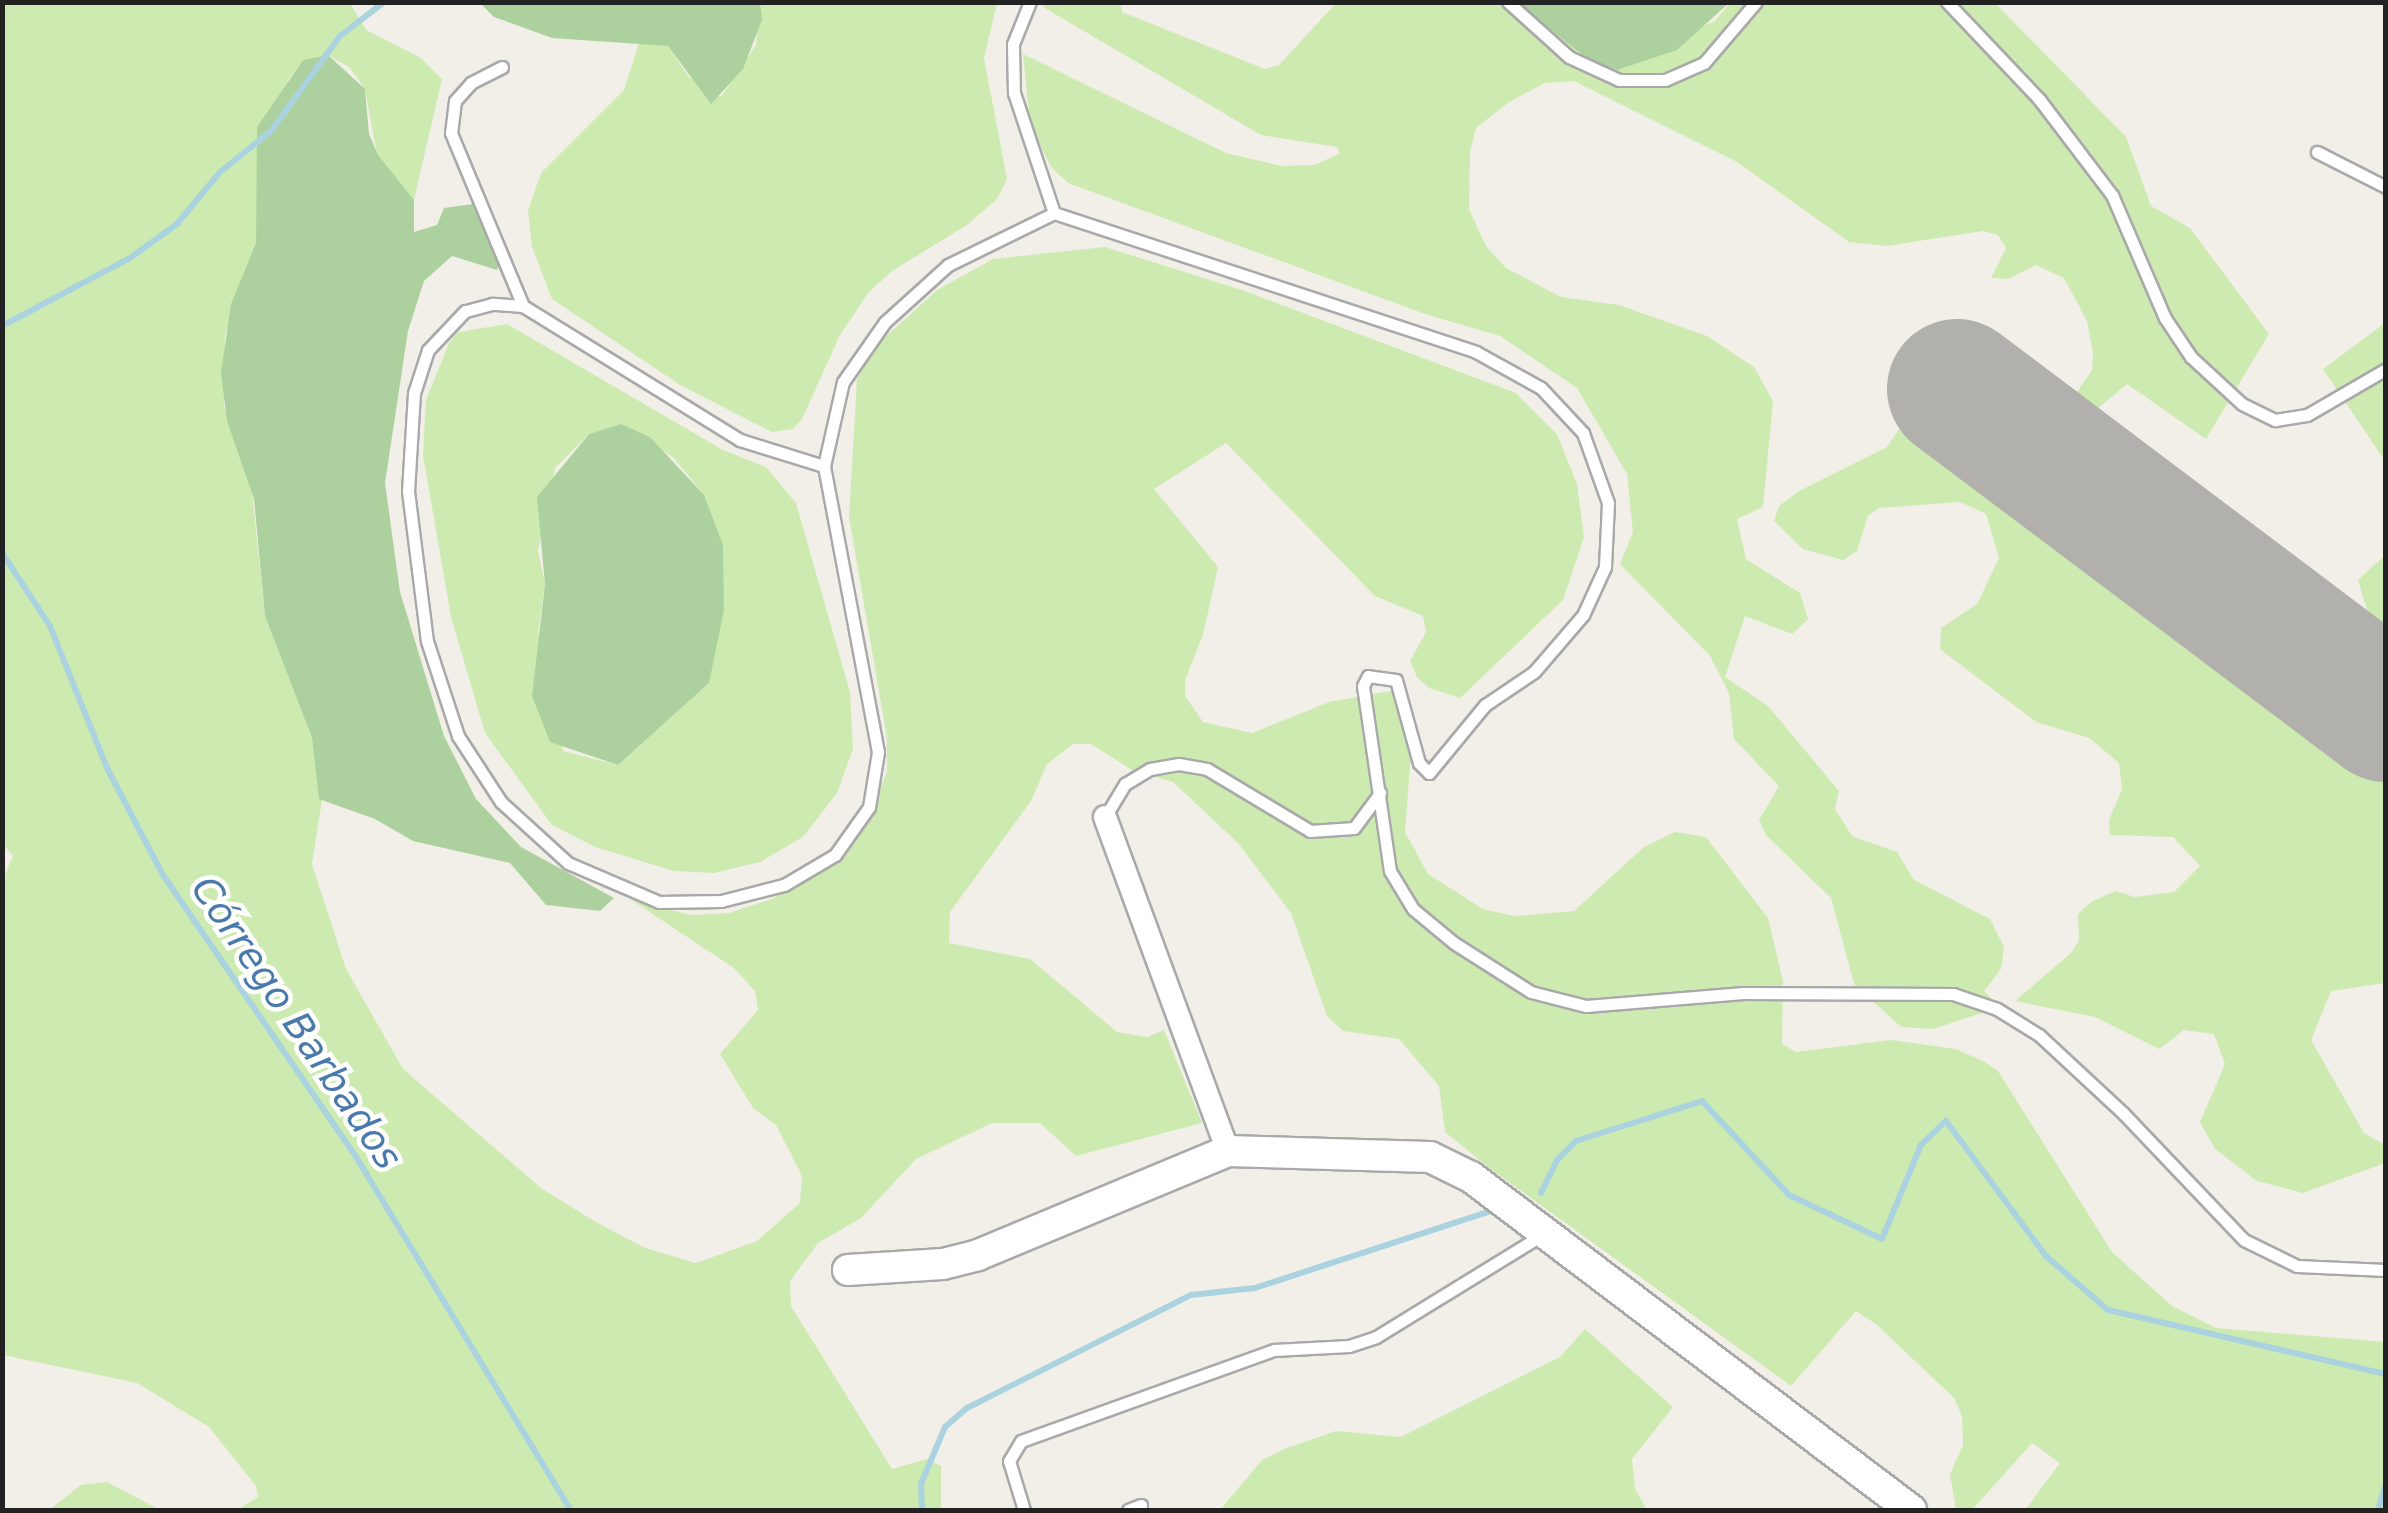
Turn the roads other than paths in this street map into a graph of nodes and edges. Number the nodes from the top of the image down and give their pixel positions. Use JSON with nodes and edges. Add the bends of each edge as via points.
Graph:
{"nodes":[{"id":1,"x":1030,"y":2,"type":"edge"},
{"id":2,"x":1508,"y":2,"type":"edge"},
{"id":3,"x":1756,"y":2,"type":"edge"},
{"id":4,"x":1947,"y":2,"type":"edge"},
{"id":5,"x":502,"y":67,"type":"dead end"},
{"id":6,"x":2317,"y":152,"type":"dead end"},
{"id":7,"x":2386,"y":187,"type":"edge"},
{"id":8,"x":1054,"y":213,"type":"junction"},
{"id":9,"x":523,"y":306,"type":"junction"},
{"id":10,"x":2386,"y":370,"type":"edge"},
{"id":11,"x":824,"y":466,"type":"junction"},
{"id":12,"x":1382,"y":790,"type":"junction"},
{"id":13,"x":1105,"y":817,"type":"joint"},
{"id":14,"x":1228,"y":1152,"type":"junction"},
{"id":15,"x":1546,"y":1233,"type":"junction"},
{"id":16,"x":848,"y":1270,"type":"dead end"},
{"id":17,"x":2386,"y":1270,"type":"edge"},
{"id":18,"x":1141,"y":1505,"type":"dead end"},
{"id":19,"x":1024,"y":1510,"type":"edge"},
{"id":20,"x":1128,"y":1510,"type":"edge"},
{"id":21,"x":1911,"y":1510,"type":"edge"}],
"edges":[{"from":1,"to":8,"type":"lane","via":[[1013,44],[1014,93]]},
{"from":2,"to":3,"type":"lane","via":[[1570,57],[1619,80],[1665,80],[1704,64]]},
{"from":4,"to":10,"type":"lane","via":[[2039,99],[2112,195],[2166,318],[2192,357],[2242,404],[2275,420],[2307,414]]},
{"from":5,"to":9,"type":"lane","via":[[471,83],[455,101],[451,132]]},
{"from":6,"to":7,"type":"lane"},
{"from":8,"to":11,"type":"lane","via":[[948,265],[885,322],[843,382]]},
{"from":8,"to":12,"type":"lane","via":[[1476,352],[1541,388],[1583,433],[1608,503],[1605,567],[1584,615],[1534,672],[1460,730],[1430,773],[1419,762],[1396,680],[1368,676],[1362,702]]},
{"from":9,"to":11,"type":"lane","via":[[740,440]]},
{"from":9,"to":11,"type":"lane","via":[[464,311],[428,350],[414,393],[408,491],[427,640],[458,736],[501,802],[568,863],[659,902],[721,901],[784,885],[835,855],[869,807],[878,752]]},
{"from":12,"to":13,"type":"lane","via":[[1354,828],[1310,831],[1207,769],[1179,764],[1150,768],[1126,784]]},
{"from":12,"to":17,"type":"lane","via":[[1380,823],[1390,870],[1414,908],[1531,992],[1586,1006],[1650,1006],[1744,993],[1968,999],[2039,1035],[2244,1240],[2296,1266]]},
{"from":13,"to":14,"type":"street"},
{"from":14,"to":15,"type":"street","via":[[1430,1158],[1471,1177]]},
{"from":14,"to":16,"type":"street","via":[[978,1255]]},
{"from":15,"to":19,"type":"lane","via":[[1376,1337],[1349,1346],[1274,1350],[1022,1442],[1009,1460]]},
{"from":15,"to":21,"type":"street"},
{"from":18,"to":20,"type":"lane"}]}
